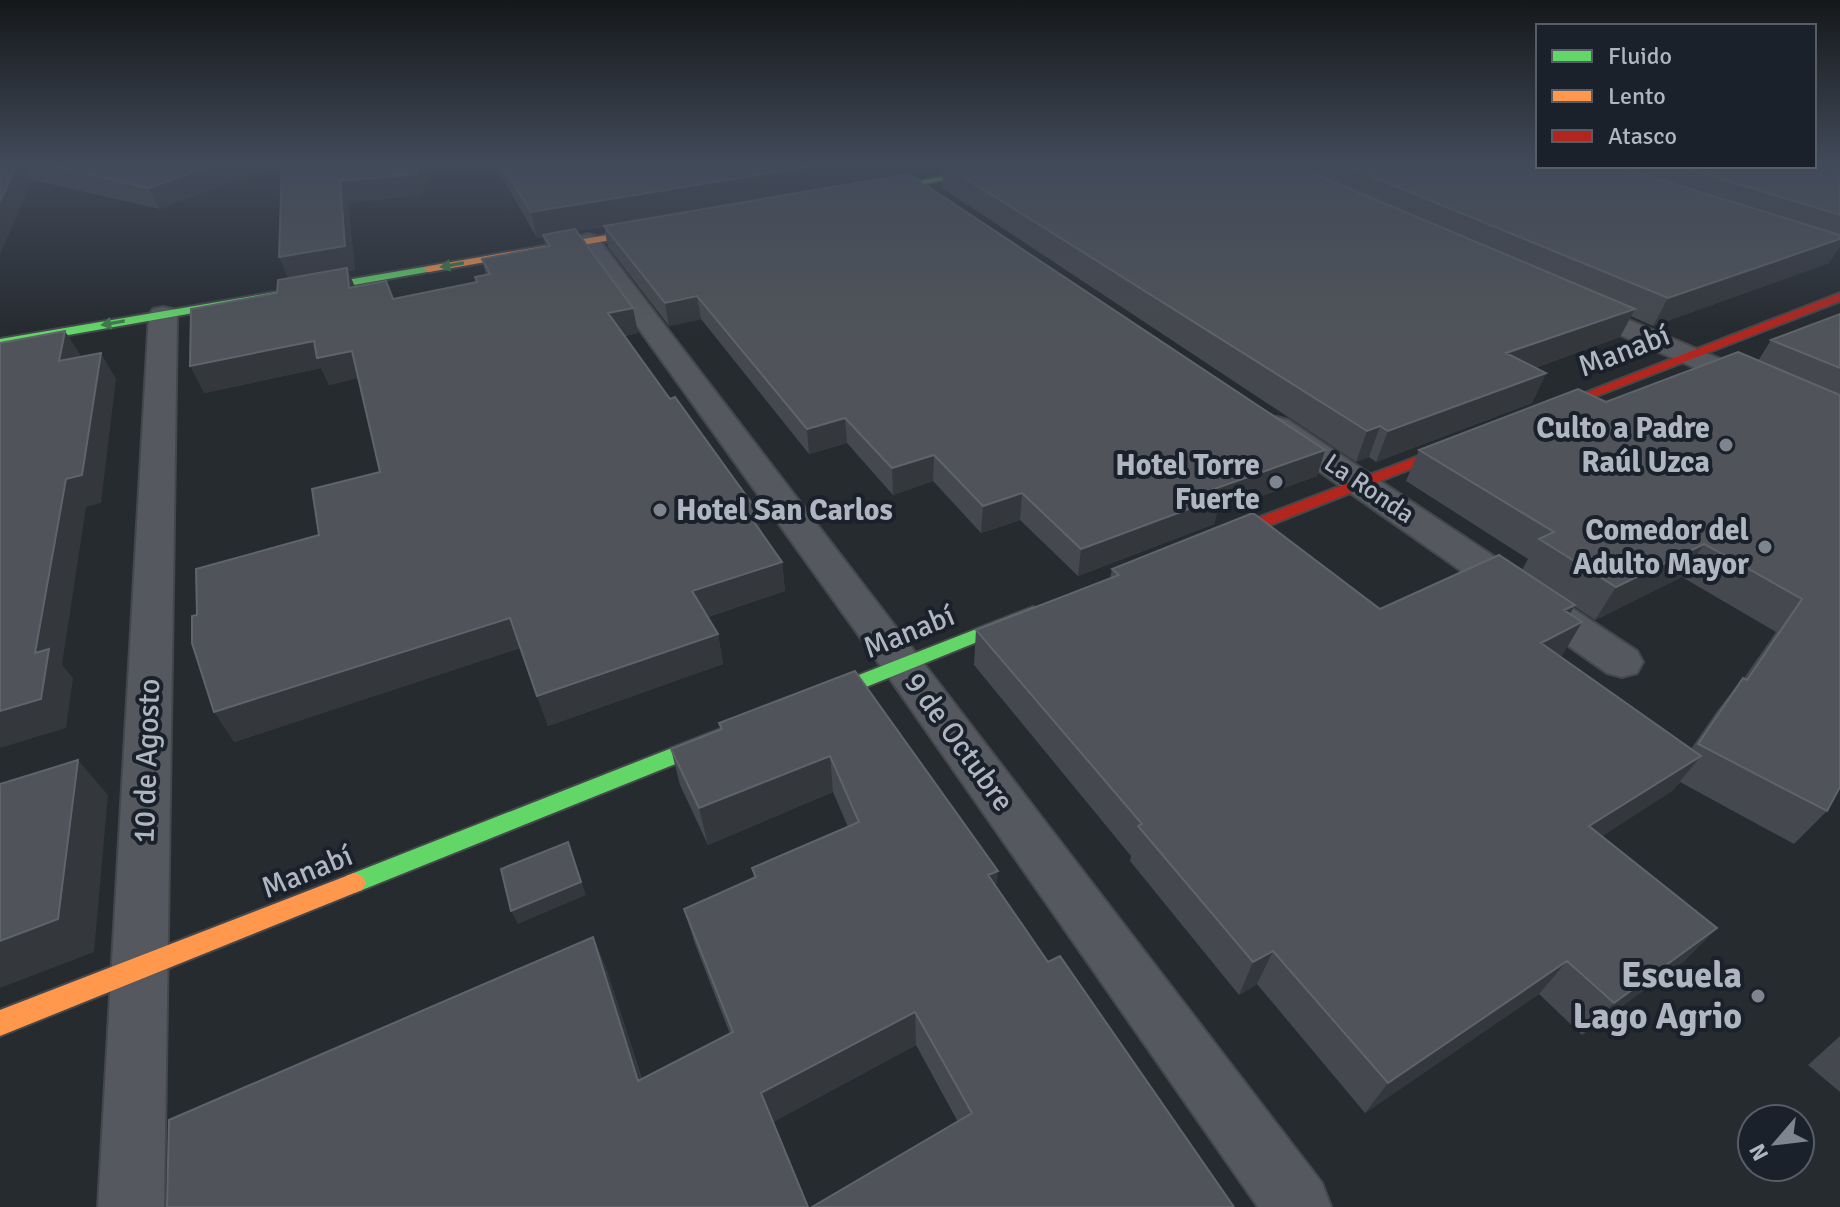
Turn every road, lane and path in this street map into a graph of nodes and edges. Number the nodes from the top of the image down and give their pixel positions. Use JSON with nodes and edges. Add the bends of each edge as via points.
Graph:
{"nodes":[{"id":1,"x":682,"y":225,"type":"edge"},
{"id":2,"x":588,"y":241,"type":"junction"},
{"id":3,"x":1840,"y":297,"type":"edge"},
{"id":4,"x":1557,"y":298,"type":"edge"},
{"id":5,"x":163,"y":315,"type":"junction"},
{"id":6,"x":0,"y":343,"type":"edge"},
{"id":7,"x":1688,"y":356,"type":"junction"},
{"id":8,"x":1256,"y":413,"type":"edge"},
{"id":9,"x":1840,"y":422,"type":"edge"},
{"id":10,"x":1509,"y":425,"type":"edge"},
{"id":11,"x":1480,"y":437,"type":"edge"},
{"id":12,"x":1360,"y":483,"type":"junction"},
{"id":13,"x":1198,"y":548,"type":"edge"},
{"id":14,"x":1050,"y":606,"type":"edge"},
{"id":15,"x":1622,"y":662,"type":"dead end"},
{"id":16,"x":903,"y":665,"type":"junction"},
{"id":17,"x":785,"y":711,"type":"edge"},
{"id":18,"x":741,"y":729,"type":"edge"},
{"id":19,"x":139,"y":968,"type":"junction"},
{"id":20,"x":0,"y":1023,"type":"edge"},
{"id":21,"x":131,"y":1207,"type":"edge"},
{"id":22,"x":1298,"y":1207,"type":"edge"}],
"edges":[{"from":1,"to":2,"type":"street"},
{"from":2,"to":5,"type":"street","one_way":true},
{"from":2,"to":16,"type":"street","name":"9 de Octubre"},
{"from":3,"to":7,"type":"street","name":"Manabí"},
{"from":4,"to":7,"type":"street"},
{"from":5,"to":6,"type":"street","one_way":true},
{"from":5,"to":19,"type":"street","name":"10 de Agosto"},
{"from":7,"to":9,"type":"street"},
{"from":7,"to":10,"type":"street","name":"Manabí"},
{"from":8,"to":12,"type":"street","name":"La Ronda"},
{"from":11,"to":12,"type":"street"},
{"from":12,"to":13,"type":"street"},
{"from":12,"to":15,"type":"street","name":"La Ronda"},
{"from":14,"to":16,"type":"street","name":"Manabí"},
{"from":16,"to":17,"type":"street","name":"Manabí"},
{"from":16,"to":22,"type":"street","name":"9 de Octubre"},
{"from":18,"to":19,"type":"street","name":"Manabí"},
{"from":19,"to":20,"type":"street","name":"Manabí"},
{"from":19,"to":21,"type":"street","name":"10 de Agosto"}]}
